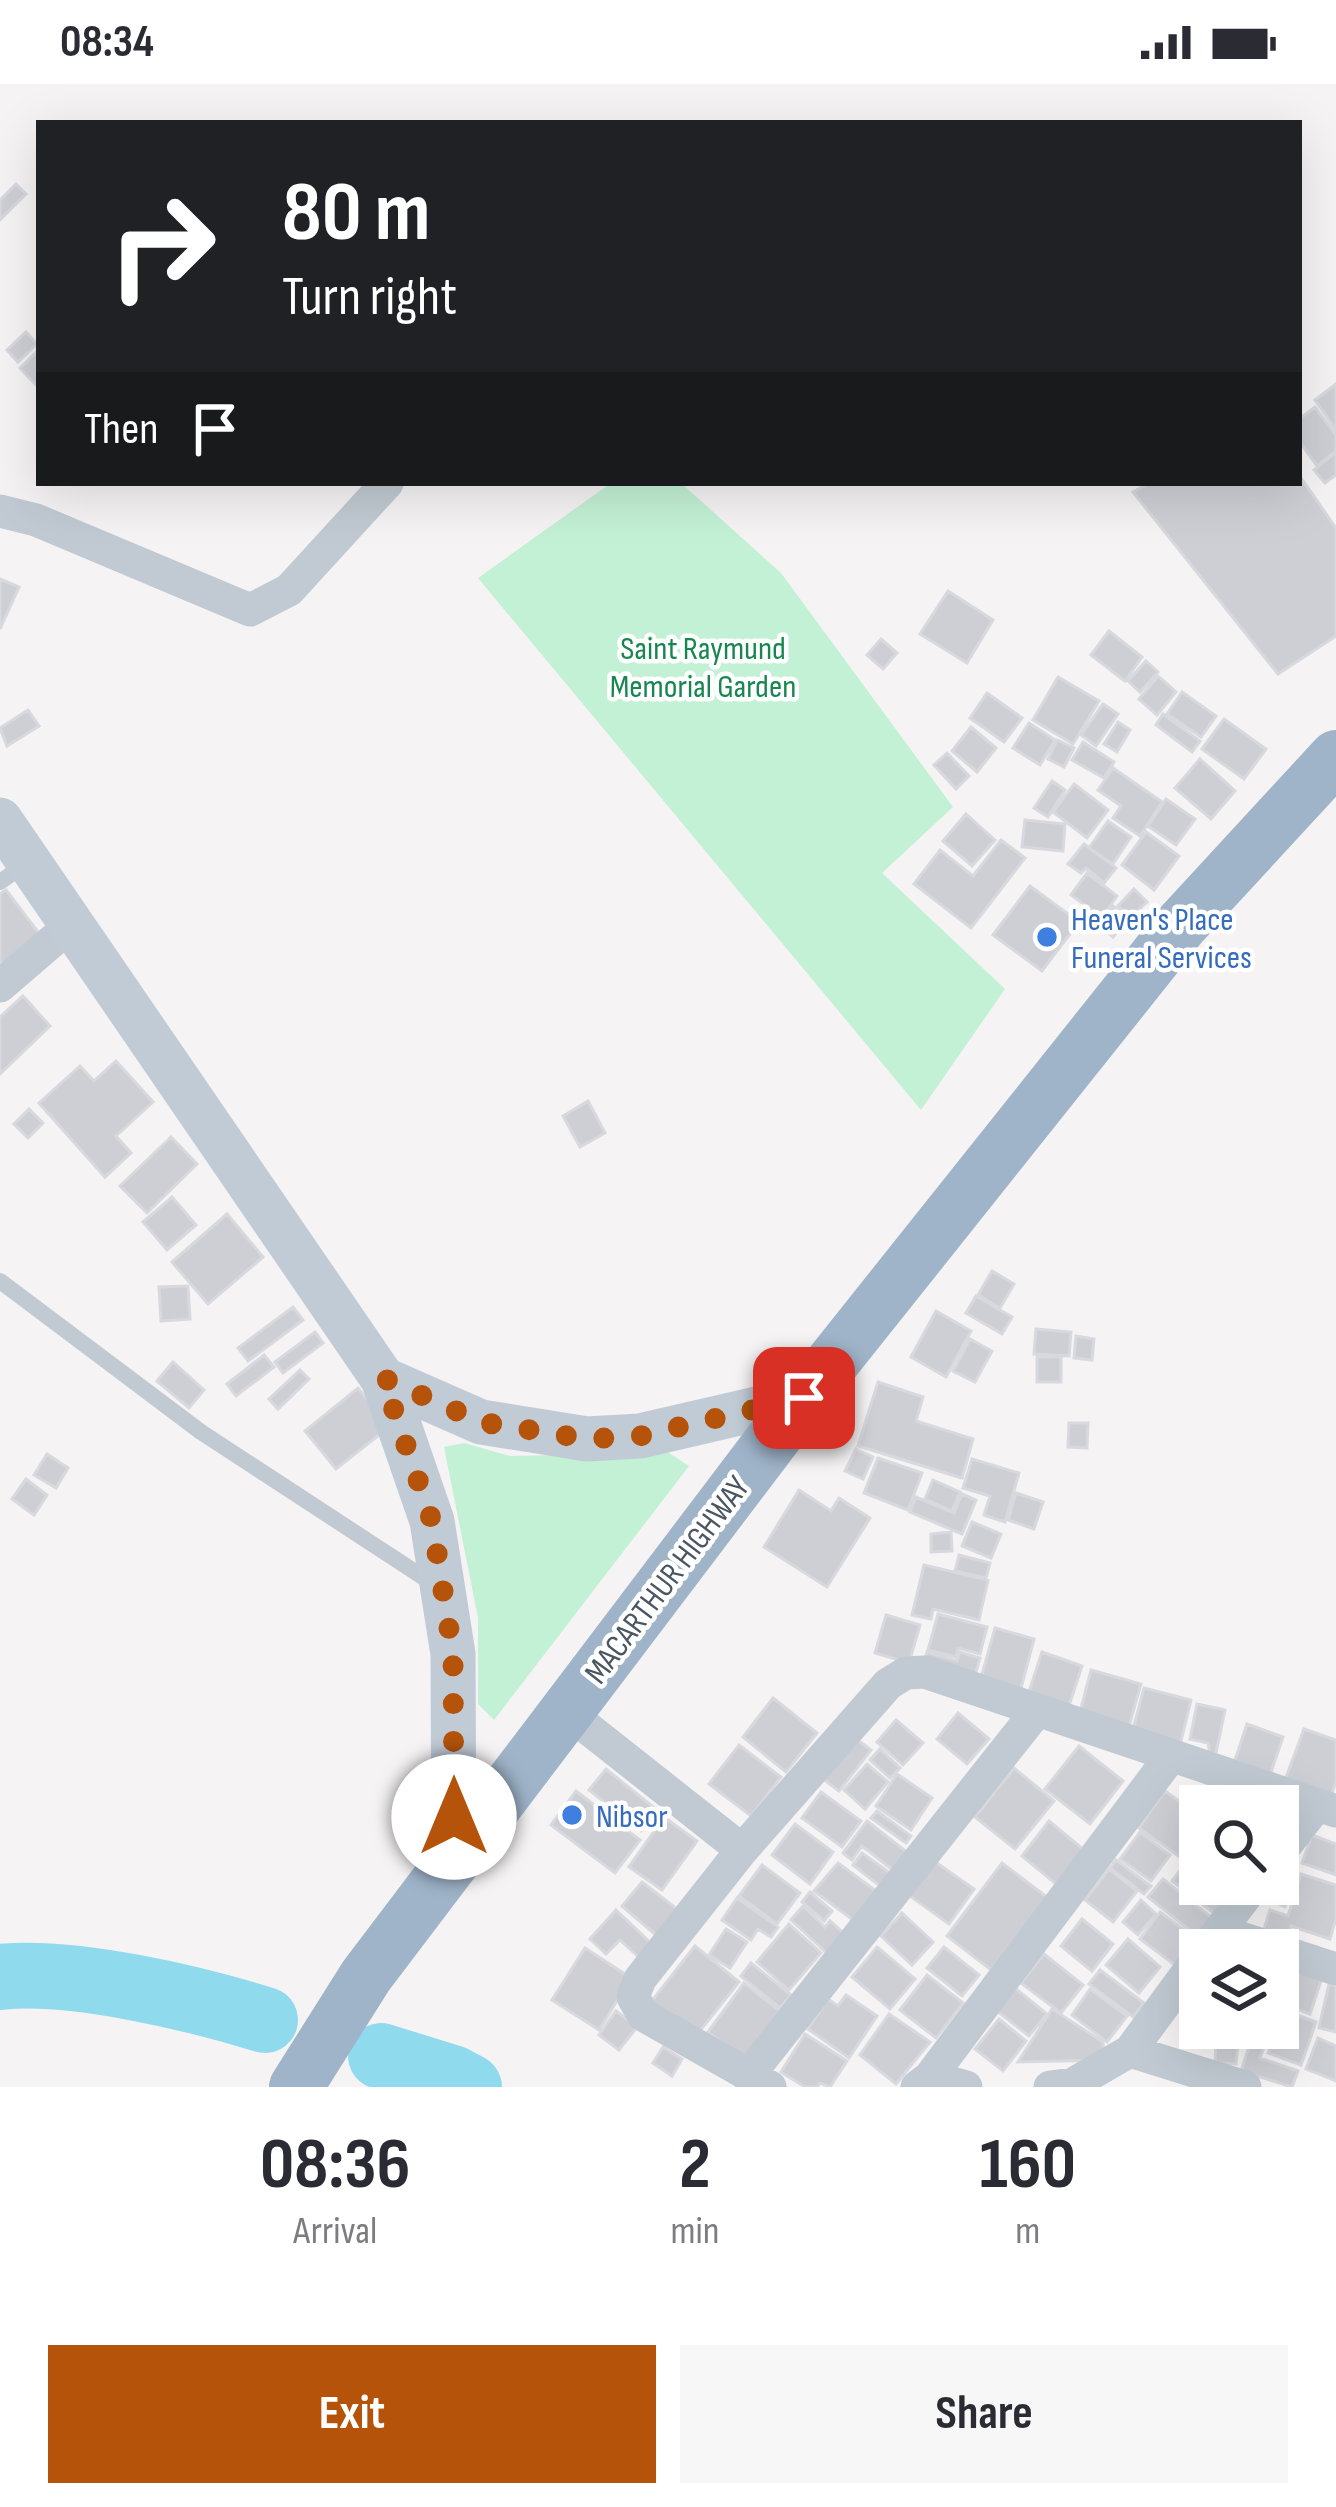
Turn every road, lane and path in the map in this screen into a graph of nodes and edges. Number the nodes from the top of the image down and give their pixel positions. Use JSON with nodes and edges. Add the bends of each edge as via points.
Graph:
{"nodes":[{"id":1,"x":384,"y":486,"type":"edge"},
{"id":2,"x":0,"y":511,"type":"edge"},
{"id":3,"x":1336,"y":757,"type":"edge"},
{"id":4,"x":0,"y":820,"type":"edge"},
{"id":5,"x":14,"y":872,"type":"edge"},
{"id":6,"x":71,"y":925,"type":"junction"},
{"id":7,"x":0,"y":986,"type":"edge"},
{"id":8,"x":0,"y":1282,"type":"edge"},
{"id":9,"x":383,"y":1378,"type":"junction"},
{"id":10,"x":804,"y":1398,"type":"junction"},
{"id":11,"x":443,"y":1590,"type":"junction"},
{"id":12,"x":566,"y":1711,"type":"junction"},
{"id":13,"x":1036,"y":1712,"type":"junction"},
{"id":14,"x":1171,"y":1756,"type":"junction"},
{"id":15,"x":1326,"y":1808,"type":"edge"},
{"id":16,"x":1299,"y":1834,"type":"edge"},
{"id":17,"x":742,"y":1850,"type":"junction"},
{"id":18,"x":454,"y":1858,"type":"junction"},
{"id":19,"x":1239,"y":1905,"type":"edge"},
{"id":20,"x":1221,"y":1929,"type":"edge"},
{"id":21,"x":1299,"y":1962,"type":"edge"},
{"id":22,"x":1336,"y":1969,"type":"edge"},
{"id":23,"x":1179,"y":1985,"type":"edge"},
{"id":24,"x":1130,"y":2051,"type":"junction"},
{"id":25,"x":759,"y":2081,"type":"edge"},
{"id":26,"x":924,"y":2082,"type":"edge"},
{"id":27,"x":296,"y":2087,"type":"edge"},
{"id":28,"x":966,"y":2087,"type":"edge"},
{"id":29,"x":1050,"y":2087,"type":"edge"},
{"id":30,"x":1245,"y":2087,"type":"edge"}],
"edges":[{"from":1,"to":2,"type":"street","via":[[289,590],[250,610]]},
{"from":3,"to":10,"type":"highway","name":"MACARTHUR HIGHWAY","via":[[1181,925]]},
{"from":4,"to":5,"type":"main road"},
{"from":5,"to":6,"type":"main road"},
{"from":6,"to":7,"type":"street"},
{"from":6,"to":9,"type":"main road"},
{"from":8,"to":11,"type":"lane","via":[[201,1432]]},
{"from":9,"to":10,"type":"main road","via":[[481,1422],[587,1439],[640,1436]]},
{"from":9,"to":11,"type":"main road","via":[[432,1521]]},
{"from":10,"to":12,"type":"highway","name":"MACARTHUR HIGHWAY"},
{"from":11,"to":18,"type":"main road","via":[[453,1654]]},
{"from":12,"to":17,"type":"street"},
{"from":12,"to":18,"type":"highway","name":"MACARTHUR HIGHWAY"},
{"from":13,"to":14,"type":"street"},
{"from":13,"to":17,"type":"street","via":[[925,1672],[906,1673]]},
{"from":13,"to":25,"type":"street"},
{"from":14,"to":15,"type":"street"},
{"from":14,"to":26,"type":"street"},
{"from":15,"to":16,"type":"street"},
{"from":17,"to":25,"type":"street","via":[[633,1997],[643,2015]]},
{"from":18,"to":27,"type":"highway","name":"MACARTHUR HIGHWAY"},
{"from":19,"to":20,"type":"street"},
{"from":21,"to":22,"type":"street"},
{"from":23,"to":24,"type":"street"},
{"from":24,"to":29,"type":"street","via":[[1073,2084]]},
{"from":24,"to":30,"type":"street"},
{"from":26,"to":28,"type":"street"}]}
